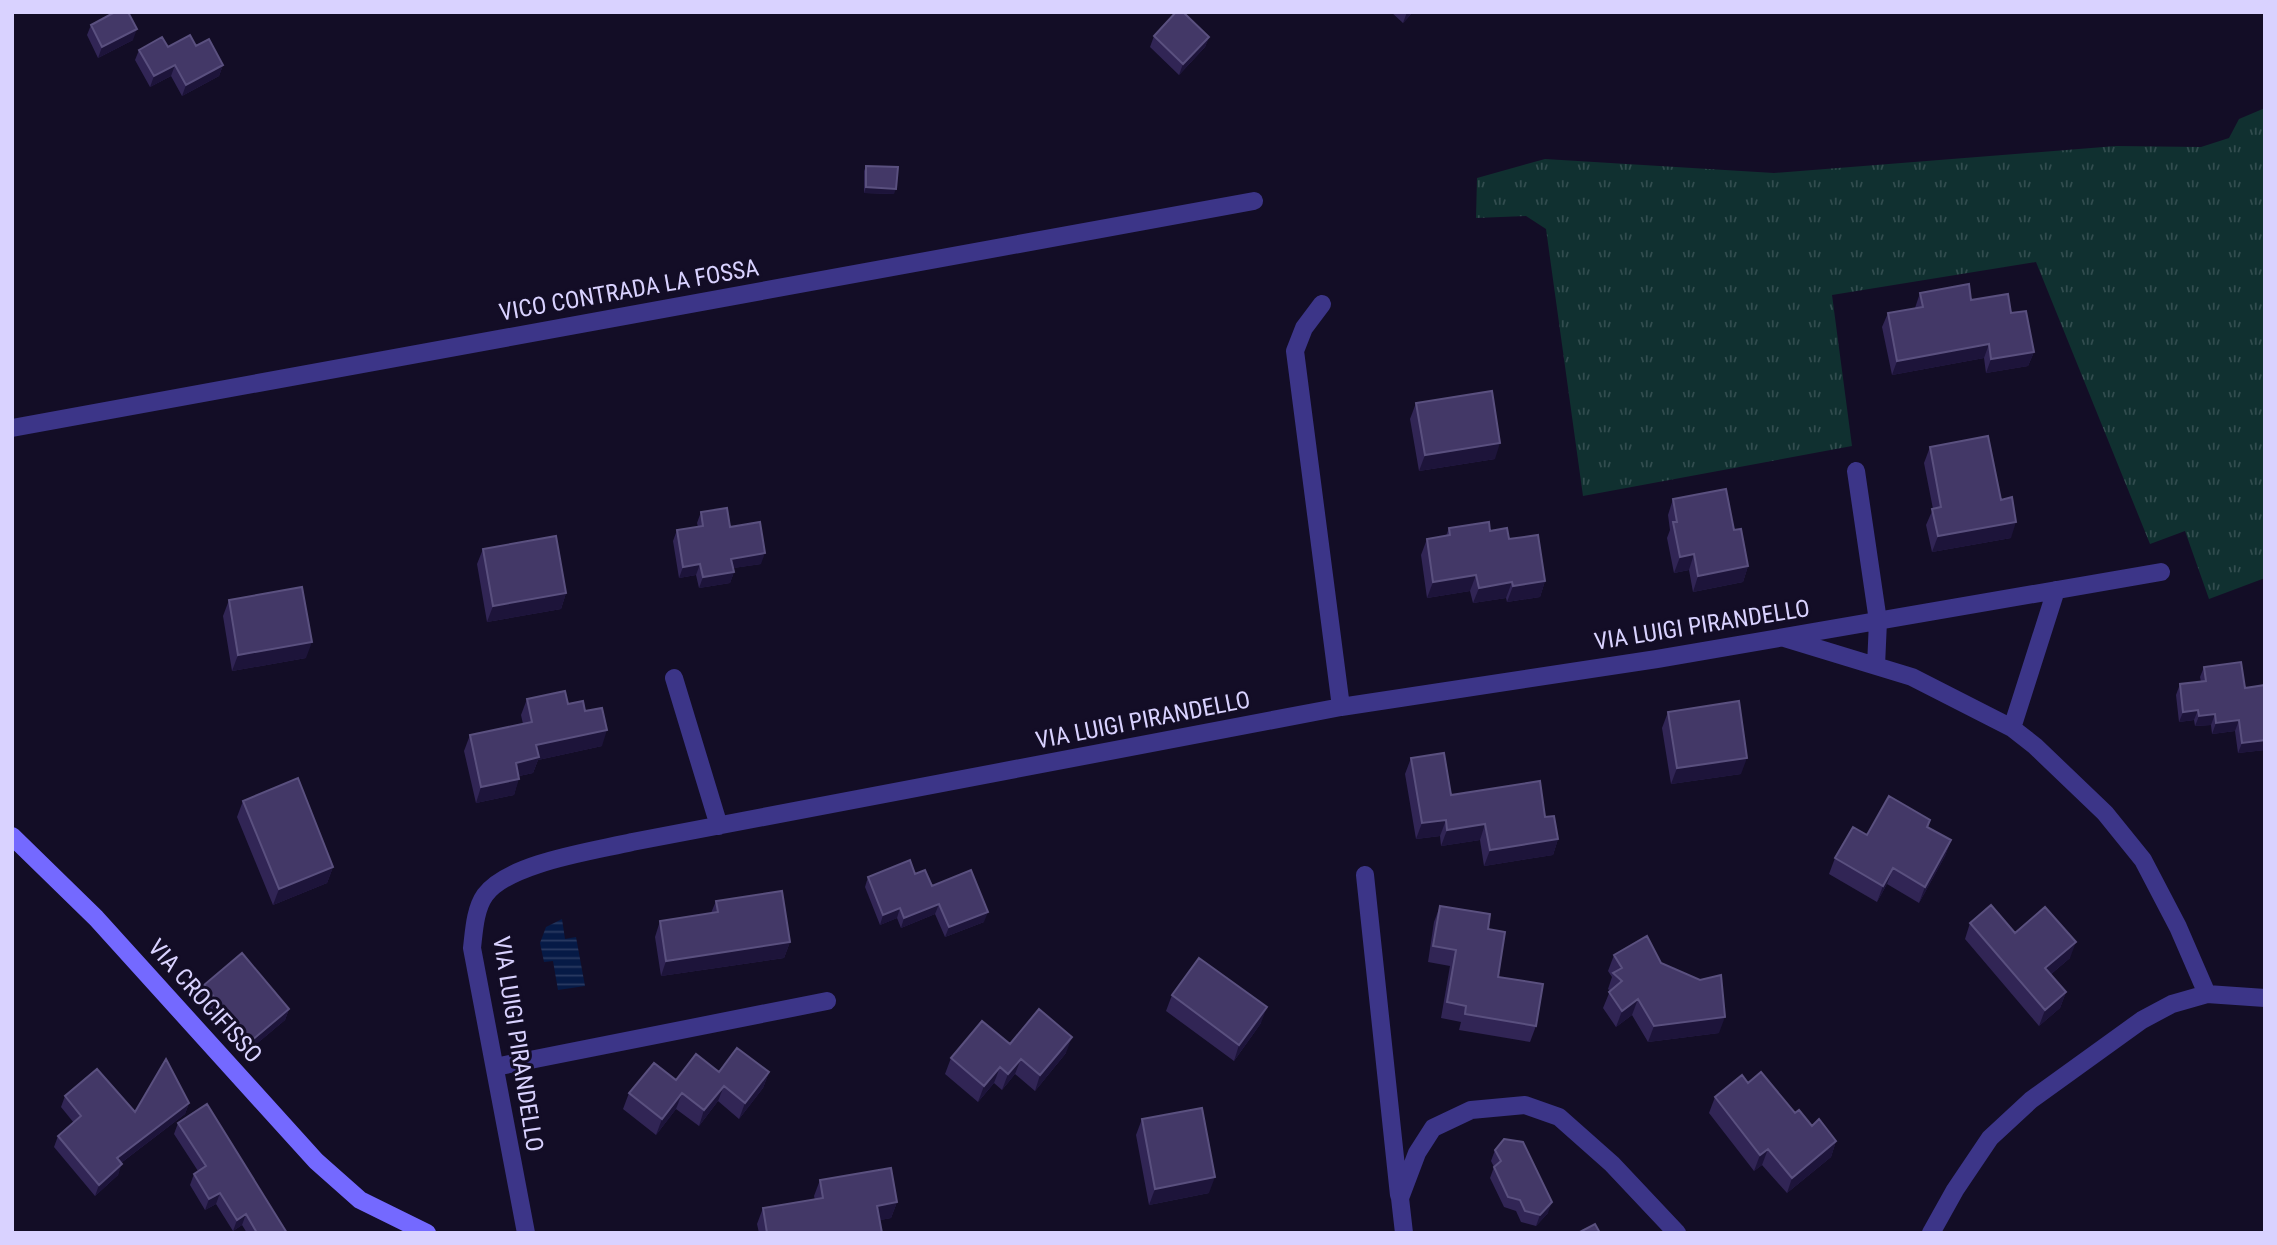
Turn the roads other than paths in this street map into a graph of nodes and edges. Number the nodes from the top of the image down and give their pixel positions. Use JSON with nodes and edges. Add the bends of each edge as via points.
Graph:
{"nodes":[{"id":1,"x":1254,"y":201,"type":"dead end"},
{"id":2,"x":1322,"y":304,"type":"dead end"},
{"id":3,"x":12,"y":428,"type":"edge"},
{"id":4,"x":1856,"y":471,"type":"dead end"},
{"id":5,"x":2161,"y":572,"type":"dead end"},
{"id":6,"x":2056,"y":590,"type":"junction"},
{"id":7,"x":1878,"y":621,"type":"junction"},
{"id":8,"x":1781,"y":638,"type":"junction"},
{"id":9,"x":1876,"y":666,"type":"junction"},
{"id":10,"x":674,"y":678,"type":"dead end"},
{"id":11,"x":1341,"y":707,"type":"junction"},
{"id":12,"x":2012,"y":728,"type":"junction"},
{"id":13,"x":719,"y":826,"type":"junction"},
{"id":14,"x":12,"y":836,"type":"edge"},
{"id":15,"x":1365,"y":875,"type":"dead end"},
{"id":16,"x":2207,"y":993,"type":"junction"},
{"id":17,"x":2265,"y":998,"type":"edge"},
{"id":18,"x":827,"y":1001,"type":"dead end"},
{"id":19,"x":495,"y":1067,"type":"junction"},
{"id":20,"x":1400,"y":1198,"type":"junction"},
{"id":21,"x":427,"y":1233,"type":"edge"},
{"id":22,"x":526,"y":1233,"type":"edge"},
{"id":23,"x":1404,"y":1233,"type":"edge"},
{"id":24,"x":1677,"y":1233,"type":"edge"},
{"id":25,"x":1931,"y":1233,"type":"edge"}],
"edges":[{"from":1,"to":3,"type":"street","name":"VICO CONTRADA LA FOSSA"},
{"from":2,"to":11,"type":"street","via":[[1304,328],[1295,351]]},
{"from":4,"to":7,"type":"street"},
{"from":5,"to":6,"type":"street","name":"VIA LUIGI PIRANDELLO"},
{"from":6,"to":7,"type":"street","name":"VIA LUIGI PIRANDELLO"},
{"from":6,"to":12,"type":"street"},
{"from":7,"to":8,"type":"street","name":"VIA LUIGI PIRANDELLO"},
{"from":7,"to":9,"type":"street"},
{"from":8,"to":9,"type":"street"},
{"from":8,"to":11,"type":"street","name":"VIA LUIGI PIRANDELLO"},
{"from":9,"to":12,"type":"street","via":[[1912,677]]},
{"from":10,"to":13,"type":"street"},
{"from":11,"to":13,"type":"street","name":"VIA LUIGI PIRANDELLO"},
{"from":12,"to":16,"type":"street","via":[[2105,813],[2143,860]]},
{"from":13,"to":19,"type":"street","name":"VIA LUIGI PIRANDELLO","via":[[543,863],[505,877],[485,896],[475,920],[472,948]]},
{"from":14,"to":21,"type":"street","name":"VIA CROCIFISSO","via":[[96,918],[316,1161],[360,1200]]},
{"from":15,"to":20,"type":"street"},
{"from":16,"to":17,"type":"street"},
{"from":16,"to":25,"type":"street","via":[[2141,1020],[2031,1100],[1990,1138]]},
{"from":18,"to":19,"type":"street"},
{"from":19,"to":22,"type":"street","name":"VIA LUIGI PIRANDELLO"},
{"from":20,"to":23,"type":"street"},
{"from":20,"to":24,"type":"street","via":[[1417,1153],[1433,1128],[1471,1110],[1525,1105],[1559,1117],[1612,1164]]}]}
